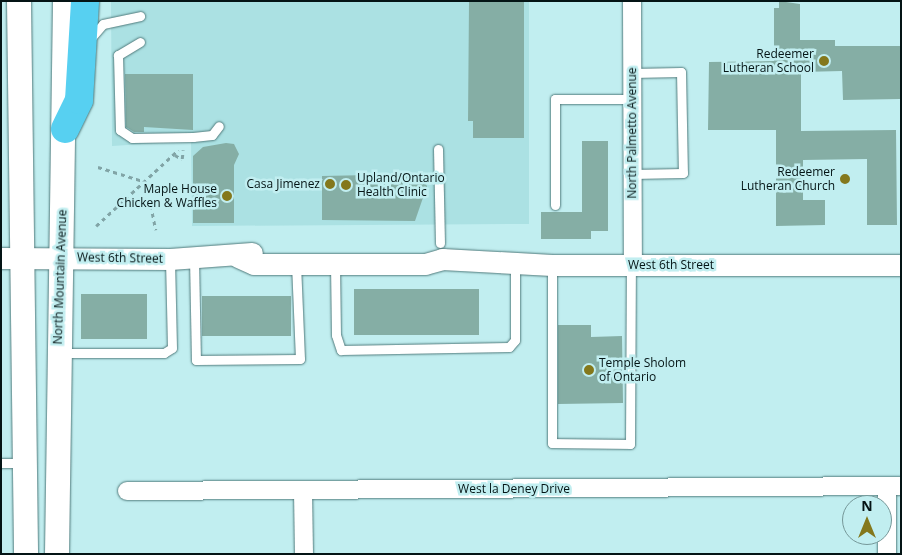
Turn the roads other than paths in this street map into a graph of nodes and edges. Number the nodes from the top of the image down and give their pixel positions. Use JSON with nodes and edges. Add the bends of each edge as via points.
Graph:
{"nodes":[{"id":1,"x":19,"y":1,"type":"edge"},
{"id":2,"x":65,"y":1,"type":"edge"},
{"id":3,"x":85,"y":1,"type":"edge"},
{"id":4,"x":632,"y":1,"type":"edge"},
{"id":5,"x":140,"y":16,"type":"dead end"},
{"id":6,"x":140,"y":42,"type":"dead end"},
{"id":7,"x":82,"y":48,"type":"junction"},
{"id":8,"x":632,"y":73,"type":"junction"},
{"id":9,"x":632,"y":99,"type":"junction"},
{"id":10,"x":220,"y":126,"type":"dead end"},
{"id":11,"x":65,"y":129,"type":"junction"},
{"id":12,"x":438,"y":149,"type":"dead end"},
{"id":13,"x":632,"y":174,"type":"junction"},
{"id":14,"x":555,"y":205,"type":"dead end"},
{"id":15,"x":441,"y":251,"type":"junction"},
{"id":16,"x":59,"y":257,"type":"junction"},
{"id":17,"x":238,"y":257,"type":"junction"},
{"id":18,"x":1,"y":258,"type":"edge"},
{"id":19,"x":25,"y":258,"type":"junction"},
{"id":20,"x":194,"y":258,"type":"junction"},
{"id":21,"x":170,"y":259,"type":"junction"},
{"id":22,"x":515,"y":263,"type":"junction"},
{"id":23,"x":296,"y":264,"type":"junction"},
{"id":24,"x":335,"y":264,"type":"junction"},
{"id":25,"x":552,"y":265,"type":"junction"},
{"id":26,"x":632,"y":265,"type":"junction"},
{"id":27,"x":901,"y":265,"type":"edge"},
{"id":28,"x":57,"y":353,"type":"junction"},
{"id":29,"x":1,"y":463,"type":"edge"},
{"id":30,"x":25,"y":463,"type":"junction"},
{"id":31,"x":894,"y":486,"type":"edge"},
{"id":32,"x":127,"y":491,"type":"dead end"},
{"id":33,"x":303,"y":491,"type":"junction"},
{"id":34,"x":26,"y":554,"type":"edge"},
{"id":35,"x":57,"y":554,"type":"edge"},
{"id":36,"x":304,"y":554,"type":"edge"},
{"id":37,"x":887,"y":554,"type":"edge"}],
"edges":[{"from":1,"to":19,"type":"main road"},
{"from":2,"to":11,"type":"main road","name":"North Mountain Avenue"},
{"from":3,"to":7,"type":"highway"},
{"from":4,"to":8,"type":"street","name":"North Palmetto Avenue"},
{"from":5,"to":7,"type":"lane","via":[[103,24]]},
{"from":6,"to":10,"type":"lane","via":[[118,55],[120,130],[132,138],[193,137],[212,135]]},
{"from":7,"to":11,"type":"highway","via":[[80,100]]},
{"from":8,"to":9,"type":"street","name":"North Palmetto Avenue"},
{"from":8,"to":13,"type":"lane","via":[[681,72],[683,173]]},
{"from":9,"to":13,"type":"street","name":"North Palmetto Avenue"},
{"from":9,"to":14,"type":"lane","via":[[554,99]]},
{"from":11,"to":16,"type":"main road","name":"North Mountain Avenue"},
{"from":12,"to":15,"type":"lane"},
{"from":13,"to":26,"type":"street","name":"North Palmetto Avenue"},
{"from":15,"to":17,"type":"street","name":"West 6th Street","via":[[263,250]]},
{"from":15,"to":22,"type":"street","name":"West 6th Street"},
{"from":15,"to":24,"type":"street","name":"West 6th Street","via":[[425,264]]},
{"from":16,"to":19,"type":"street","name":"West 6th Street"},
{"from":16,"to":21,"type":"street","name":"West 6th Street"},
{"from":16,"to":28,"type":"main road","name":"North Mountain Avenue"},
{"from":17,"to":20,"type":"street","name":"West 6th Street"},
{"from":17,"to":23,"type":"street","name":"West 6th Street","via":[[254,264]]},
{"from":18,"to":19,"type":"street","name":"West 6th Street"},
{"from":19,"to":30,"type":"main road"},
{"from":20,"to":21,"type":"street","name":"West 6th Street"},
{"from":20,"to":23,"type":"lane","via":[[196,360],[300,359]]},
{"from":21,"to":28,"type":"lane","via":[[172,348],[164,353]]},
{"from":22,"to":24,"type":"lane","via":[[515,340],[509,348],[340,350],[336,335]]},
{"from":22,"to":25,"type":"street","name":"West 6th Street"},
{"from":23,"to":24,"type":"street","name":"West 6th Street"},
{"from":25,"to":26,"type":"street","name":"West 6th Street"},
{"from":25,"to":26,"type":"lane","via":[[552,443],[630,444]]},
{"from":26,"to":27,"type":"street","name":"West 6th Street"},
{"from":28,"to":35,"type":"main road","name":"North Mountain Avenue"},
{"from":29,"to":30,"type":"lane"},
{"from":30,"to":34,"type":"main road"},
{"from":31,"to":33,"type":"street","name":"West la Deney Drive"},
{"from":31,"to":37,"type":"street"},
{"from":32,"to":33,"type":"street","name":"West la Deney Drive"},
{"from":33,"to":36,"type":"street"}]}
